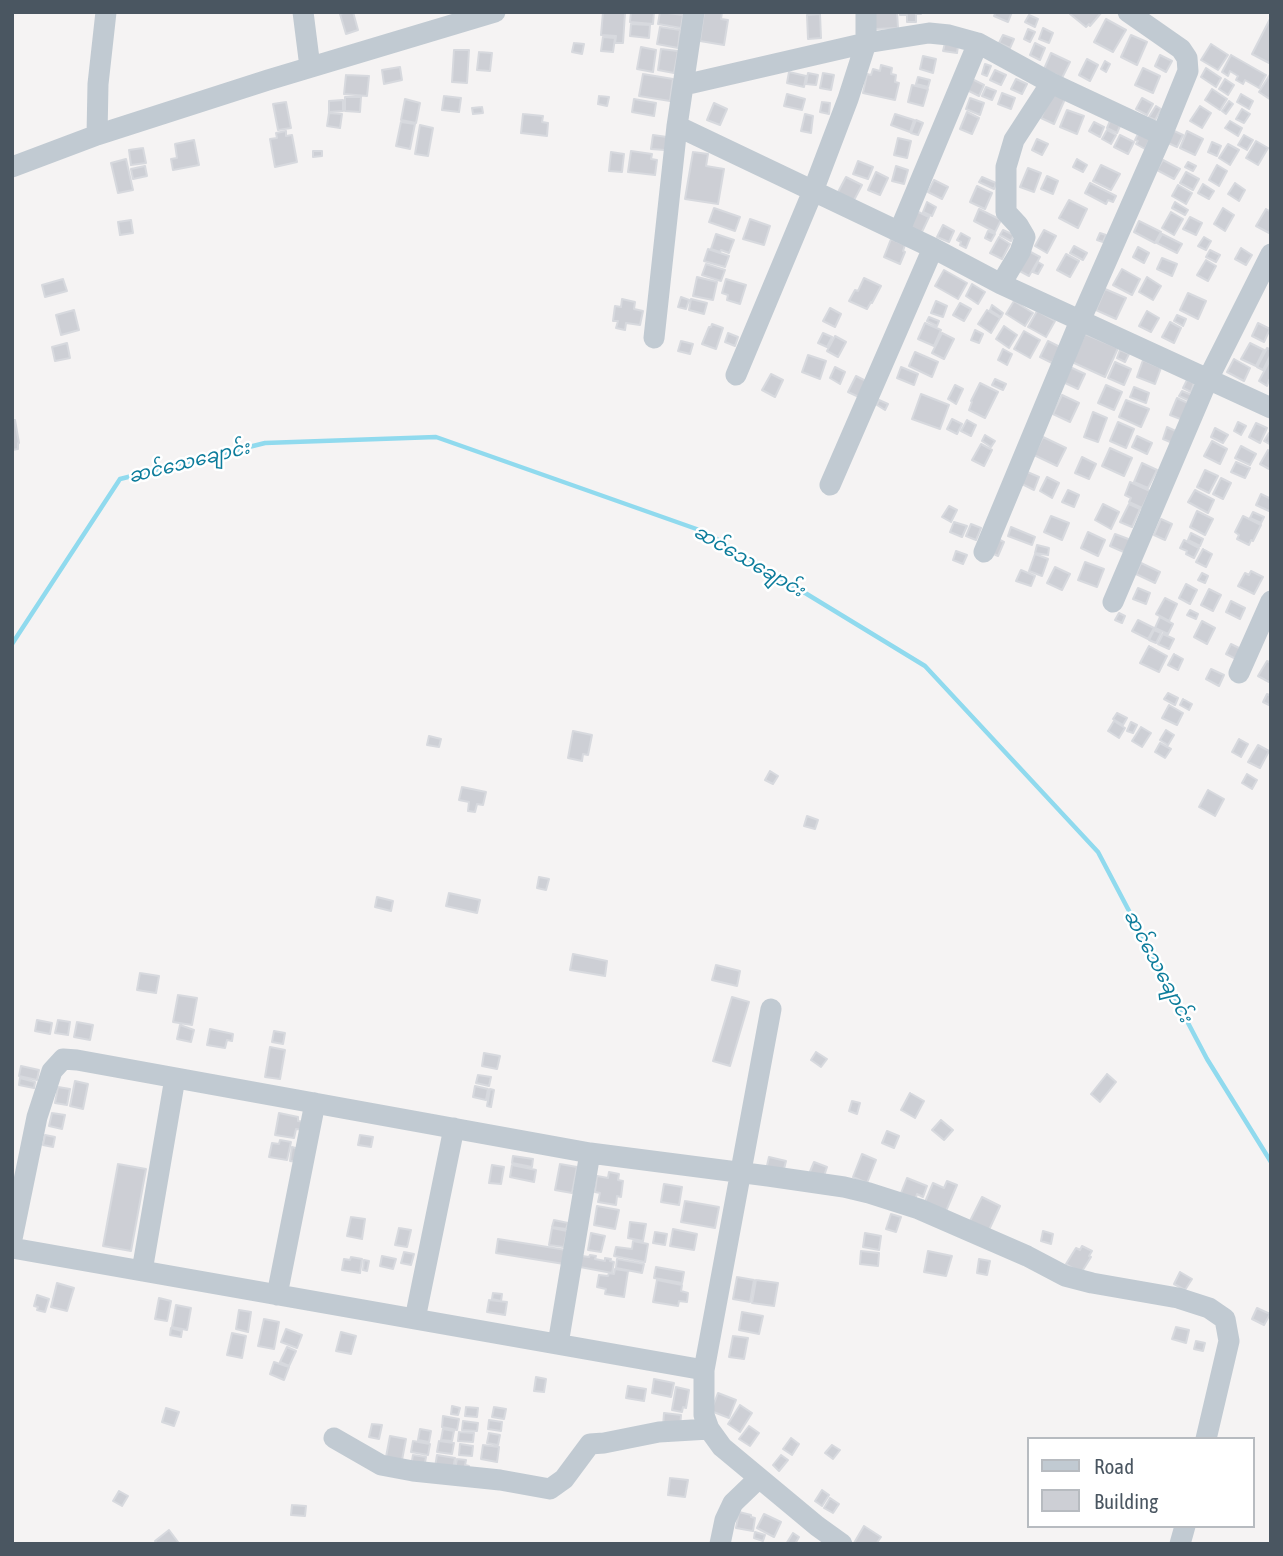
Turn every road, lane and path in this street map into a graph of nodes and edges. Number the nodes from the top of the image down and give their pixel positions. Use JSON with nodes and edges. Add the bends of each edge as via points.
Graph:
{"nodes":[{"id":1,"x":106,"y":12,"type":"edge"},
{"id":2,"x":303,"y":12,"type":"edge"},
{"id":3,"x":495,"y":12,"type":"edge"},
{"id":4,"x":694,"y":12,"type":"edge"},
{"id":5,"x":866,"y":12,"type":"edge"},
{"id":6,"x":1128,"y":12,"type":"edge"},
{"id":7,"x":866,"y":43,"type":"junction"},
{"id":8,"x":978,"y":43,"type":"junction"},
{"id":9,"x":310,"y":67,"type":"junction"},
{"id":10,"x":1052,"y":83,"type":"junction"},
{"id":11,"x":684,"y":85,"type":"junction"},
{"id":12,"x":677,"y":126,"type":"junction"},
{"id":13,"x":97,"y":135,"type":"junction"},
{"id":14,"x":1162,"y":135,"type":"junction"},
{"id":15,"x":12,"y":167,"type":"edge"},
{"id":16,"x":813,"y":191,"type":"junction"},
{"id":17,"x":899,"y":232,"type":"junction"},
{"id":18,"x":933,"y":248,"type":"junction"},
{"id":19,"x":1271,"y":254,"type":"edge"},
{"id":20,"x":1001,"y":284,"type":"junction"},
{"id":21,"x":1080,"y":321,"type":"junction"},
{"id":22,"x":653,"y":338,"type":"dead end"},
{"id":23,"x":736,"y":374,"type":"dead end"},
{"id":24,"x":1208,"y":379,"type":"junction"},
{"id":25,"x":1271,"y":408,"type":"edge"},
{"id":26,"x":830,"y":485,"type":"dead end"},
{"id":27,"x":984,"y":552,"type":"dead end"},
{"id":28,"x":1271,"y":601,"type":"edge"},
{"id":29,"x":1113,"y":602,"type":"dead end"},
{"id":30,"x":1239,"y":673,"type":"dead end"},
{"id":31,"x":771,"y":1009,"type":"dead end"},
{"id":32,"x":175,"y":1077,"type":"junction"},
{"id":33,"x":316,"y":1103,"type":"junction"},
{"id":34,"x":454,"y":1128,"type":"junction"},
{"id":35,"x":590,"y":1153,"type":"junction"},
{"id":36,"x":741,"y":1172,"type":"junction"},
{"id":37,"x":12,"y":1239,"type":"edge"},
{"id":38,"x":12,"y":1248,"type":"edge"},
{"id":39,"x":142,"y":1271,"type":"junction"},
{"id":40,"x":277,"y":1295,"type":"junction"},
{"id":41,"x":415,"y":1319,"type":"junction"},
{"id":42,"x":558,"y":1344,"type":"junction"},
{"id":43,"x":704,"y":1370,"type":"junction"},
{"id":44,"x":709,"y":1429,"type":"junction"},
{"id":45,"x":1206,"y":1437,"type":"edge"},
{"id":46,"x":334,"y":1438,"type":"dead end"},
{"id":47,"x":759,"y":1478,"type":"junction"},
{"id":48,"x":720,"y":1544,"type":"edge"},
{"id":49,"x":842,"y":1544,"type":"edge"}],
"edges":[{"from":1,"to":13,"type":"street"},
{"from":2,"to":9,"type":"street"},
{"from":3,"to":9,"type":"street"},
{"from":4,"to":11,"type":"street"},
{"from":5,"to":7,"type":"street"},
{"from":6,"to":14,"type":"street","via":[[1187,58],[1188,71]]},
{"from":7,"to":8,"type":"street","via":[[929,33]]},
{"from":7,"to":11,"type":"street"},
{"from":7,"to":16,"type":"street"},
{"from":8,"to":10,"type":"street"},
{"from":8,"to":17,"type":"street"},
{"from":9,"to":13,"type":"street"},
{"from":10,"to":14,"type":"street"},
{"from":10,"to":20,"type":"street","via":[[1014,140],[1006,167],[1006,212],[1025,236]]},
{"from":11,"to":12,"type":"street"},
{"from":12,"to":16,"type":"street"},
{"from":12,"to":22,"type":"street"},
{"from":13,"to":15,"type":"street"},
{"from":14,"to":21,"type":"street"},
{"from":16,"to":17,"type":"street"},
{"from":16,"to":23,"type":"street"},
{"from":17,"to":18,"type":"street"},
{"from":18,"to":20,"type":"street"},
{"from":18,"to":26,"type":"street"},
{"from":19,"to":24,"type":"street"},
{"from":20,"to":21,"type":"street"},
{"from":21,"to":24,"type":"street"},
{"from":21,"to":27,"type":"street"},
{"from":24,"to":25,"type":"street"},
{"from":24,"to":29,"type":"street"},
{"from":28,"to":30,"type":"street"},
{"from":31,"to":36,"type":"street"},
{"from":32,"to":33,"type":"street"},
{"from":32,"to":37,"type":"street","via":[[63,1059],[52,1071],[37,1117]]},
{"from":32,"to":39,"type":"street"},
{"from":33,"to":34,"type":"street"},
{"from":33,"to":40,"type":"street"},
{"from":34,"to":35,"type":"street"},
{"from":34,"to":41,"type":"street"},
{"from":35,"to":36,"type":"street"},
{"from":35,"to":42,"type":"street"},
{"from":36,"to":43,"type":"street"},
{"from":36,"to":45,"type":"street","via":[[869,1193],[975,1232],[1065,1276],[1209,1308],[1225,1319],[1229,1341]]},
{"from":38,"to":39,"type":"street"},
{"from":39,"to":40,"type":"street"},
{"from":40,"to":41,"type":"street"},
{"from":41,"to":42,"type":"street"},
{"from":42,"to":43,"type":"street"},
{"from":43,"to":44,"type":"street","via":[[704,1415]]},
{"from":44,"to":46,"type":"street","via":[[590,1444],[564,1479],[550,1489],[381,1465]]},
{"from":44,"to":47,"type":"street","via":[[722,1447]]},
{"from":47,"to":48,"type":"street","via":[[733,1503]]},
{"from":47,"to":49,"type":"street"}]}
